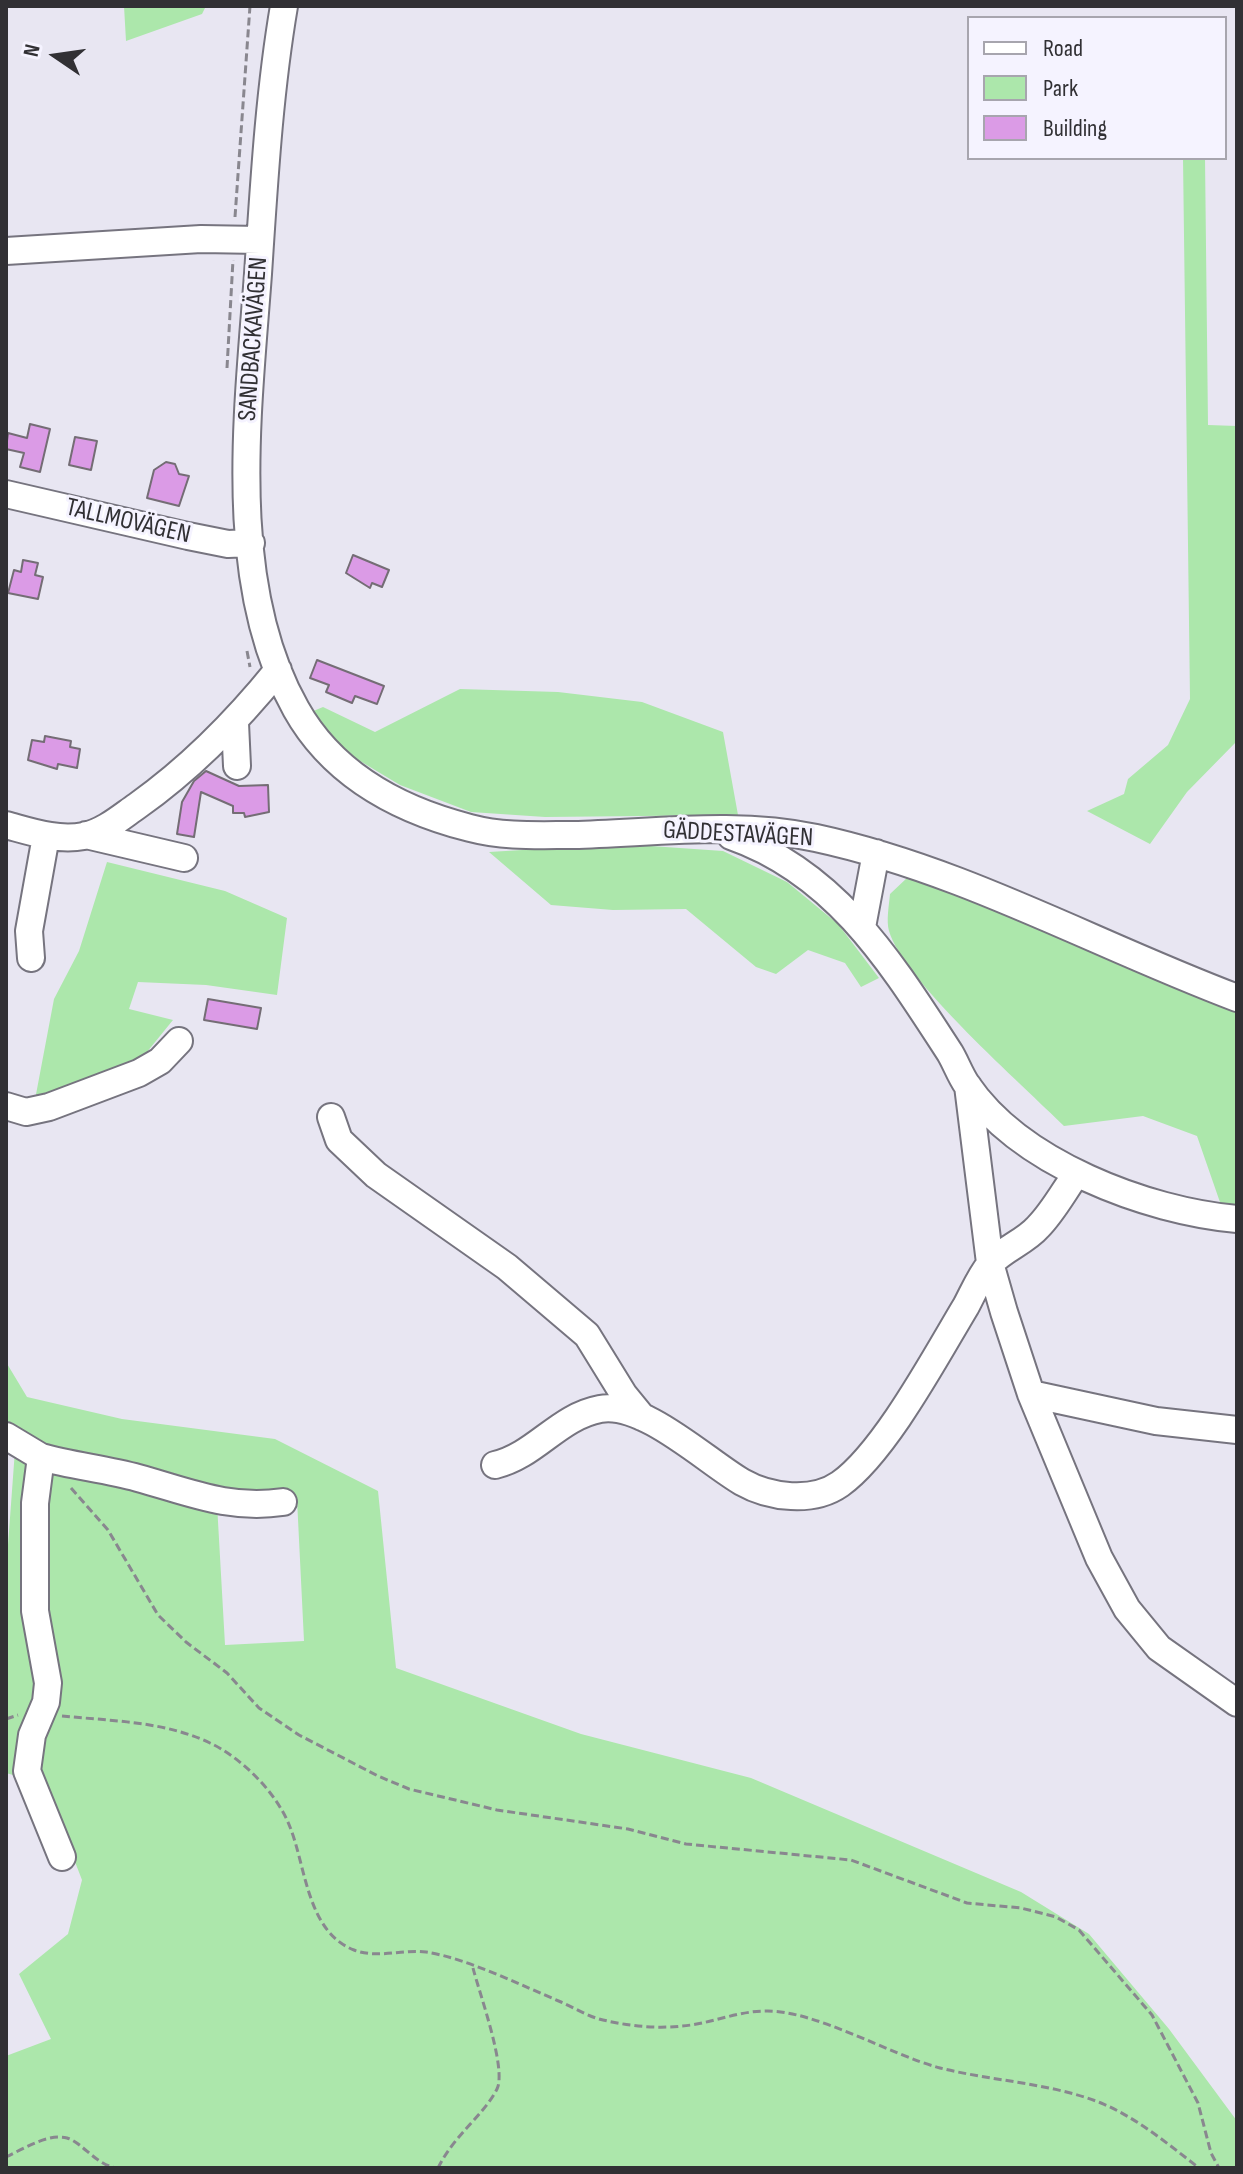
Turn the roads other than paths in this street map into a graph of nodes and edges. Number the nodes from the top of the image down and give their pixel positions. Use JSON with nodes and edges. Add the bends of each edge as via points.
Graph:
{"nodes":[{"id":1,"x":284,"y":6,"type":"edge"},
{"id":2,"x":260,"y":240,"type":"junction"},
{"id":3,"x":6,"y":251,"type":"edge"},
{"id":4,"x":6,"y":494,"type":"edge"},
{"id":5,"x":251,"y":543,"type":"junction"},
{"id":6,"x":278,"y":670,"type":"junction"},
{"id":7,"x":235,"y":723,"type":"junction"},
{"id":8,"x":237,"y":766,"type":"dead end"},
{"id":9,"x":6,"y":825,"type":"edge"},
{"id":10,"x":717,"y":830,"type":"junction"},
{"id":11,"x":86,"y":835,"type":"junction"},
{"id":12,"x":46,"y":836,"type":"junction"},
{"id":13,"x":876,"y":853,"type":"junction"},
{"id":14,"x":184,"y":858,"type":"dead end"},
{"id":15,"x":862,"y":927,"type":"junction"},
{"id":16,"x":31,"y":958,"type":"dead end"},
{"id":17,"x":1237,"y":998,"type":"edge"},
{"id":18,"x":179,"y":1041,"type":"dead end"},
{"id":19,"x":968,"y":1086,"type":"junction"},
{"id":20,"x":6,"y":1106,"type":"edge"},
{"id":21,"x":331,"y":1117,"type":"dead end"},
{"id":22,"x":1077,"y":1173,"type":"junction"},
{"id":23,"x":1237,"y":1219,"type":"edge"},
{"id":24,"x":990,"y":1263,"type":"junction"},
{"id":25,"x":1031,"y":1394,"type":"junction"},
{"id":26,"x":642,"y":1417,"type":"junction"},
{"id":27,"x":1237,"y":1430,"type":"edge"},
{"id":28,"x":6,"y":1436,"type":"edge"},
{"id":29,"x":41,"y":1457,"type":"junction"},
{"id":30,"x":495,"y":1465,"type":"dead end"},
{"id":31,"x":283,"y":1502,"type":"dead end"},
{"id":32,"x":1205,"y":1682,"type":"junction"},
{"id":33,"x":1237,"y":1689,"type":"edge"},
{"id":34,"x":1237,"y":1703,"type":"edge"},
{"id":35,"x":62,"y":1857,"type":"dead end"}],
"edges":[{"from":1,"to":2,"type":"street","name":"SANDBACKAVÄGEN"},
{"from":2,"to":3,"type":"street"},
{"from":2,"to":5,"type":"street","name":"SANDBACKAVÄGEN","via":[[248,415]]},
{"from":4,"to":5,"type":"street","name":"TALLMOVÄGEN","via":[[228,544]]},
{"from":5,"to":6,"type":"street","name":"SANDBACKAVÄGEN","via":[[263,619]]},
{"from":6,"to":7,"type":"street"},
{"from":6,"to":10,"type":"street","name":"GÄDDESTAVÄGEN","via":[[296,710],[353,776],[393,802],[434,818],[516,836]]},
{"from":7,"to":8,"type":"street"},
{"from":7,"to":11,"type":"street","via":[[177,777]]},
{"from":9,"to":12,"type":"street"},
{"from":10,"to":13,"type":"street","name":"GÄDDESTAVÄGEN","via":[[813,837]]},
{"from":10,"to":15,"type":"street","via":[[805,873]]},
{"from":11,"to":12,"type":"street"},
{"from":11,"to":14,"type":"street"},
{"from":12,"to":16,"type":"street","via":[[29,931]]},
{"from":13,"to":15,"type":"street"},
{"from":13,"to":17,"type":"street","name":"GÄDDESTAVÄGEN","via":[[1039,912]]},
{"from":15,"to":19,"type":"street","via":[[886,954]]},
{"from":18,"to":20,"type":"street","via":[[139,1073],[49,1107],[26,1112]]},
{"from":19,"to":22,"type":"street","via":[[1012,1132]]},
{"from":19,"to":24,"type":"street"},
{"from":21,"to":26,"type":"street","via":[[339,1140],[376,1175],[507,1267],[587,1335]]},
{"from":22,"to":23,"type":"street","via":[[1158,1203]]},
{"from":22,"to":24,"type":"street","via":[[1038,1228]]},
{"from":24,"to":25,"type":"street"},
{"from":24,"to":26,"type":"street","via":[[924,1377],[872,1452],[840,1484],[816,1495],[785,1496],[747,1485]]},
{"from":25,"to":27,"type":"street","via":[[1156,1421]]},
{"from":25,"to":32,"type":"street","via":[[1099,1558],[1127,1609],[1159,1648]]},
{"from":26,"to":30,"type":"street","via":[[603,1408],[568,1419],[536,1447]]},
{"from":28,"to":29,"type":"street"},
{"from":29,"to":31,"type":"street","via":[[141,1479],[201,1499],[237,1505]]},
{"from":29,"to":35,"type":"street","via":[[35,1503],[35,1611],[48,1683],[28,1751],[27,1779]]},
{"from":32,"to":33,"type":"street"},
{"from":32,"to":34,"type":"street"}]}
